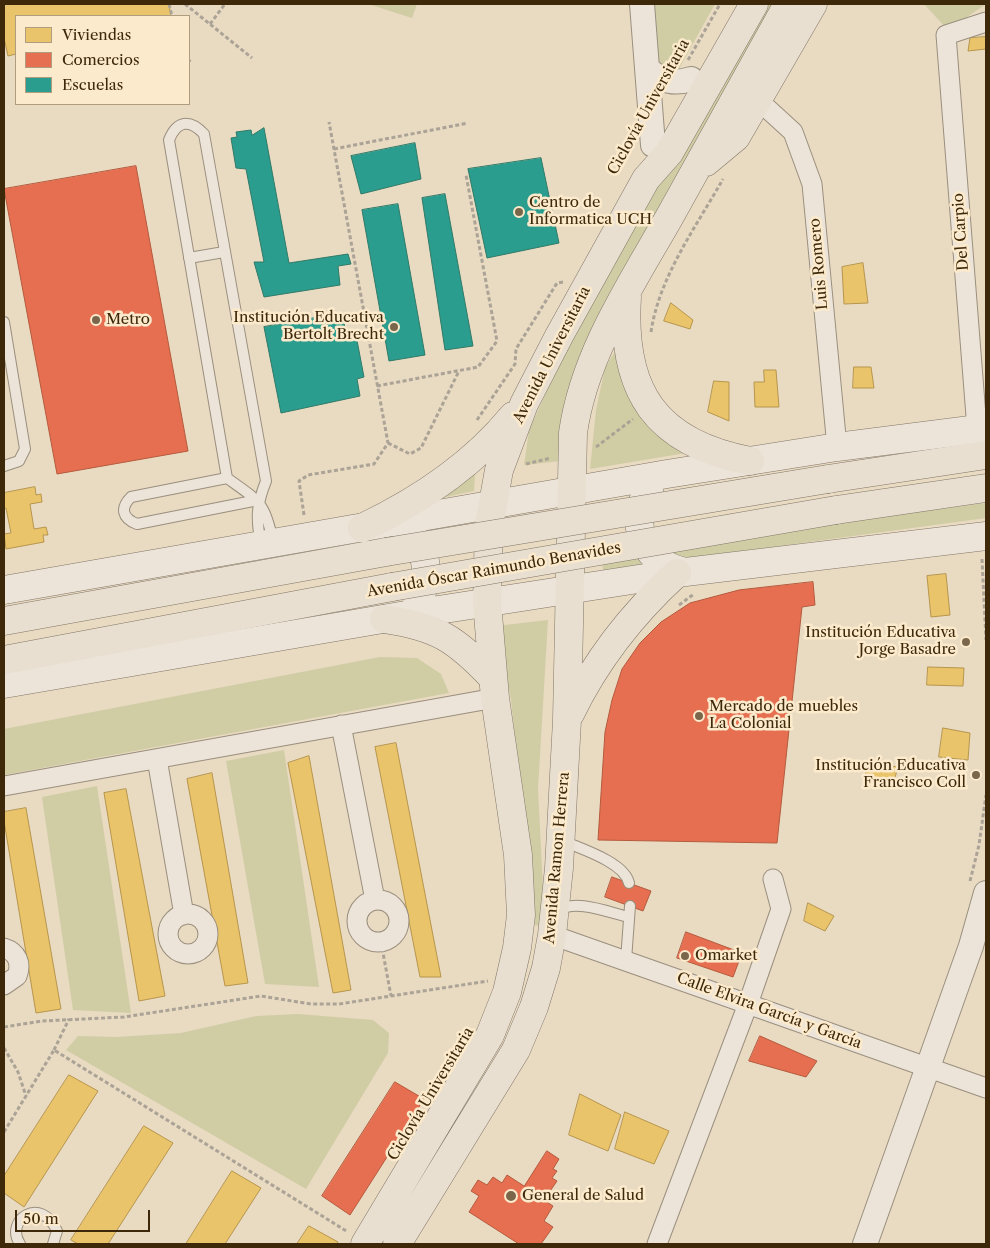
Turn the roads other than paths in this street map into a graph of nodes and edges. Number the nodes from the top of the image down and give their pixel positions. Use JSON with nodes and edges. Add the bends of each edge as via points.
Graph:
{"nodes":[{"id":1,"x":642,"y":4,"type":"edge"},
{"id":2,"x":733,"y":4,"type":"edge"},
{"id":3,"x":754,"y":4,"type":"edge"},
{"id":4,"x":788,"y":4,"type":"edge"},
{"id":5,"x":813,"y":4,"type":"edge"},
{"id":6,"x":986,"y":22,"type":"edge"},
{"id":7,"x":647,"y":68,"type":"junction"},
{"id":8,"x":683,"y":81,"type":"junction"},
{"id":9,"x":758,"y":100,"type":"junction"},
{"id":10,"x":653,"y":145,"type":"junction"},
{"id":11,"x":695,"y":171,"type":"junction"},
{"id":12,"x":646,"y":179,"type":"junction"},
{"id":13,"x":224,"y":252,"type":"junction"},
{"id":14,"x":189,"y":258,"type":"junction"},
{"id":15,"x":627,"y":291,"type":"junction"},
{"id":16,"x":4,"y":322,"type":"edge"},
{"id":17,"x":524,"y":404,"type":"junction"},
{"id":18,"x":981,"y":428,"type":"edge"},
{"id":19,"x":837,"y":447,"type":"junction"},
{"id":20,"x":986,"y":455,"type":"edge"},
{"id":21,"x":750,"y":461,"type":"junction"},
{"id":22,"x":4,"y":466,"type":"edge"},
{"id":23,"x":667,"y":474,"type":"junction"},
{"id":24,"x":227,"y":478,"type":"junction"},
{"id":25,"x":986,"y":488,"type":"edge"},
{"id":26,"x":571,"y":492,"type":"junction"},
{"id":27,"x":258,"y":500,"type":"junction"},
{"id":28,"x":491,"y":506,"type":"junction"},
{"id":29,"x":396,"y":522,"type":"junction"},
{"id":30,"x":362,"y":528,"type":"junction"},
{"id":31,"x":986,"y":536,"type":"edge"},
{"id":32,"x":267,"y":544,"type":"junction"},
{"id":33,"x":681,"y":572,"type":"junction"},
{"id":34,"x":4,"y":590,"type":"edge"},
{"id":35,"x":570,"y":590,"type":"junction"},
{"id":36,"x":487,"y":602,"type":"junction"},
{"id":37,"x":395,"y":617,"type":"junction"},
{"id":38,"x":4,"y":621,"type":"edge"},
{"id":39,"x":4,"y":660,"type":"edge"},
{"id":40,"x":4,"y":684,"type":"edge"},
{"id":41,"x":494,"y":688,"type":"junction"},
{"id":42,"x":567,"y":720,"type":"junction"},
{"id":43,"x":341,"y":725,"type":"junction"},
{"id":44,"x":156,"y":759,"type":"junction"},
{"id":45,"x":4,"y":786,"type":"edge"},
{"id":46,"x":560,"y":840,"type":"junction"},
{"id":47,"x":773,"y":879,"type":"dead end"},
{"id":48,"x":629,"y":883,"type":"dead end"},
{"id":49,"x":986,"y":899,"type":"edge"},
{"id":50,"x":375,"y":900,"type":"junction"},
{"id":51,"x":184,"y":914,"type":"dead end"},
{"id":52,"x":554,"y":924,"type":"junction"},
{"id":53,"x":4,"y":948,"type":"edge"},
{"id":54,"x":626,"y":960,"type":"junction"},
{"id":55,"x":4,"y":985,"type":"edge"},
{"id":56,"x":748,"y":1004,"type":"junction"},
{"id":57,"x":928,"y":1068,"type":"junction"},
{"id":58,"x":986,"y":1088,"type":"edge"},
{"id":59,"x":20,"y":1244,"type":"edge"},
{"id":60,"x":55,"y":1244,"type":"edge"},
{"id":61,"x":365,"y":1244,"type":"edge"},
{"id":62,"x":397,"y":1244,"type":"edge"},
{"id":63,"x":657,"y":1244,"type":"edge"},
{"id":64,"x":865,"y":1244,"type":"edge"}],
"edges":[{"from":1,"to":7,"type":"street"},
{"from":2,"to":8,"type":"main road","name":"Avenida Universitaria"},
{"from":3,"to":12,"type":"main road","name":"Avenida Universitaria","via":[[669,153]]},
{"from":4,"to":11,"type":"main road"},
{"from":5,"to":9,"type":"main road"},
{"from":6,"to":18,"type":"street","name":"Del Carpio","via":[[946,35]]},
{"from":7,"to":8,"type":"street","via":[[654,75]]},
{"from":7,"to":10,"type":"street"},
{"from":8,"to":10,"type":"main road","name":"Avenida Universitaria"},
{"from":9,"to":11,"type":"main road","via":[[736,137]]},
{"from":9,"to":19,"type":"street","name":"Luis Romero","via":[[792,132],[812,184]]},
{"from":10,"to":12,"type":"main road","name":"Avenida Universitaria"},
{"from":11,"to":15,"type":"main road"},
{"from":12,"to":17,"type":"main road","name":"Avenida Universitaria"},
{"from":13,"to":14,"type":"lane"},
{"from":13,"to":14,"type":"lane","via":[[204,134],[196,125],[183,123],[173,130],[169,140]]},
{"from":13,"to":27,"type":"lane","via":[[266,481]]},
{"from":14,"to":24,"type":"lane"},
{"from":15,"to":21,"type":"main road","via":[[626,326],[630,359],[649,407],[665,424],[694,443]]},
{"from":15,"to":26,"type":"main road","via":[[601,339],[581,387],[575,418],[583,450]]},
{"from":16,"to":22,"type":"lane","via":[[25,449],[19,461]]},
{"from":17,"to":28,"type":"main road","name":"Avenida Universitaria","via":[[499,470]]},
{"from":17,"to":30,"type":"main road","via":[[453,474],[414,501]]},
{"from":18,"to":19,"type":"main road"},
{"from":19,"to":21,"type":"main road"},
{"from":20,"to":38,"type":"main road","bridge":true,"via":[[386,552]]},
{"from":21,"to":23,"type":"main road"},
{"from":23,"to":26,"type":"main road"},
{"from":23,"to":33,"type":"main road","via":[[645,495],[639,516],[640,531],[653,556]]},
{"from":24,"to":27,"type":"lane"},
{"from":24,"to":27,"type":"lane","via":[[131,497],[124,504],[123,513],[137,524]]},
{"from":25,"to":39,"type":"main road","name":"Avenida Óscar Raimundo Benavides","bridge":true,"via":[[836,510],[392,587]]},
{"from":26,"to":28,"type":"main road"},
{"from":26,"to":35,"type":"main road","name":"Avenida Ramon Herrera"},
{"from":27,"to":32,"type":"lane","via":[[269,520]]},
{"from":28,"to":29,"type":"main road"},
{"from":28,"to":36,"type":"main road","name":"Avenida Universitaria"},
{"from":29,"to":30,"type":"main road"},
{"from":29,"to":37,"type":"main road","via":[[419,544],[426,566],[424,589],[417,603]]},
{"from":30,"to":32,"type":"main road"},
{"from":31,"to":33,"type":"main road","name":"Avenida Óscar Raimundo Benavides"},
{"from":32,"to":34,"type":"main road"},
{"from":33,"to":35,"type":"main road","name":"Avenida Óscar Raimundo Benavides"},
{"from":33,"to":42,"type":"main road","via":[[642,606],[616,636],[587,680]]},
{"from":35,"to":36,"type":"main road","name":"Avenida Óscar Raimundo Benavides"},
{"from":35,"to":42,"type":"main road","name":"Avenida Ramon Herrera"},
{"from":36,"to":37,"type":"main road","name":"Avenida Óscar Raimundo Benavides"},
{"from":36,"to":41,"type":"main road","name":"Avenida Ramon Herrera"},
{"from":37,"to":40,"type":"main road","name":"Avenida Óscar Raimundo Benavides"},
{"from":37,"to":41,"type":"main road","via":[[441,634],[464,649]]},
{"from":41,"to":43,"type":"street"},
{"from":41,"to":61,"type":"main road","name":"Avenida Ramon Herrera","via":[[518,855],[521,894],[517,948],[490,1035]]},
{"from":42,"to":46,"type":"main road","name":"Avenida Ramon Herrera"},
{"from":43,"to":44,"type":"street"},
{"from":43,"to":50,"type":"street"},
{"from":44,"to":45,"type":"street"},
{"from":44,"to":51,"type":"street"},
{"from":46,"to":48,"type":"lane","via":[[618,867]]},
{"from":46,"to":52,"type":"main road","name":"Avenida Ramon Herrera"},
{"from":47,"to":56,"type":"street","via":[[781,909]]},
{"from":49,"to":57,"type":"street"},
{"from":50,"to":50,"type":"street","via":[[362,906],[358,913],[358,927],[367,939],[381,942],[397,931],[400,918],[394,906]]},
{"from":52,"to":54,"type":"street","name":"Calle Elvira García y García"},
{"from":52,"to":54,"type":"lane","via":[[563,907],[576,905],[630,912]]},
{"from":52,"to":62,"type":"main road","name":"Avenida Ramon Herrera","via":[[546,968],[516,1050]]},
{"from":53,"to":55,"type":"street","via":[[14,953],[19,964],[17,976]]},
{"from":54,"to":56,"type":"street","name":"Calle Elvira García y García"},
{"from":56,"to":57,"type":"street","name":"Calle Elvira García y García"},
{"from":56,"to":63,"type":"street"},
{"from":57,"to":58,"type":"street","name":"Calle Elvira García y García"},
{"from":57,"to":64,"type":"street"},
{"from":59,"to":60,"type":"lane","via":[[16,1230],[20,1220],[29,1213],[42,1213],[52,1220],[57,1231]]}]}
